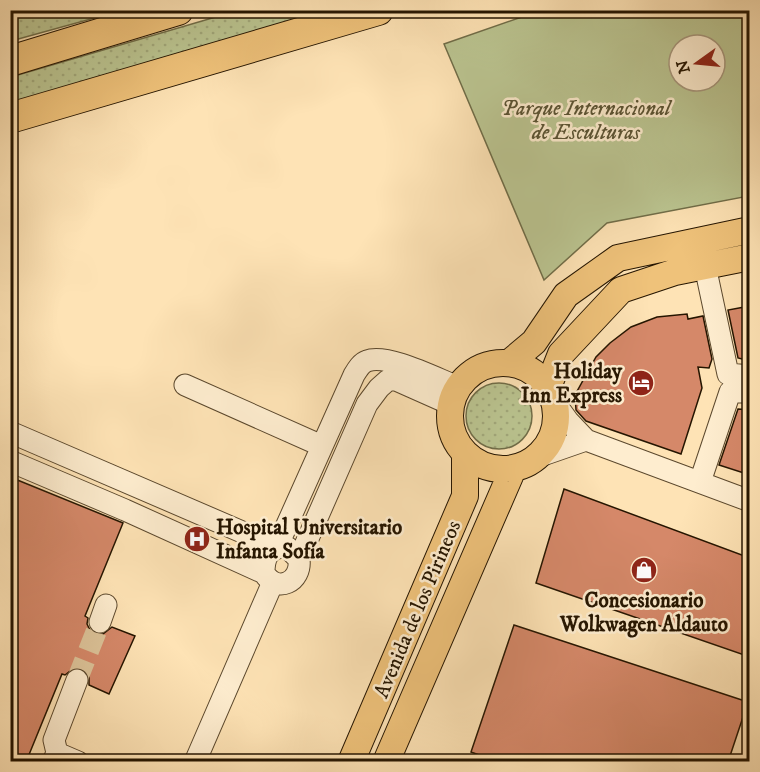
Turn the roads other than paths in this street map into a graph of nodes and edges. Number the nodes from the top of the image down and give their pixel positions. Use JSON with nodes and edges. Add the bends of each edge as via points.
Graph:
{"nodes":[{"id":1,"x":178,"y":10,"type":"edge"},
{"id":2,"x":378,"y":10,"type":"edge"},
{"id":3,"x":10,"y":61,"type":"edge"},
{"id":4,"x":10,"y":118,"type":"edge"},
{"id":5,"x":750,"y":230,"type":"edge"},
{"id":6,"x":750,"y":257,"type":"edge"},
{"id":7,"x":705,"y":266,"type":"junction"},
{"id":8,"x":509,"y":363,"type":"junction"},
{"id":9,"x":750,"y":376,"type":"edge"},
{"id":10,"x":185,"y":385,"type":"dead end"},
{"id":11,"x":750,"y":392,"type":"edge"},
{"id":12,"x":454,"y":395,"type":"junction"},
{"id":13,"x":551,"y":395,"type":"junction"},
{"id":14,"x":10,"y":432,"type":"edge"},
{"id":15,"x":586,"y":440,"type":"junction"},
{"id":16,"x":322,"y":446,"type":"junction"},
{"id":17,"x":465,"y":454,"type":"junction"},
{"id":18,"x":540,"y":456,"type":"junction"},
{"id":19,"x":10,"y":461,"type":"edge"},
{"id":20,"x":513,"y":469,"type":"junction"},
{"id":21,"x":700,"y":482,"type":"junction"},
{"id":22,"x":750,"y":501,"type":"edge"},
{"id":23,"x":277,"y":547,"type":"junction"},
{"id":24,"x":299,"y":559,"type":"junction"},
{"id":25,"x":269,"y":578,"type":"junction"},
{"id":26,"x":77,"y":680,"type":"tunnel mouth"},
{"id":27,"x":55,"y":757,"type":"edge"},
{"id":28,"x":78,"y":762,"type":"edge"},
{"id":29,"x":195,"y":762,"type":"edge"},
{"id":30,"x":351,"y":762,"type":"edge"},
{"id":31,"x":386,"y":762,"type":"edge"}],
"edges":[{"from":1,"to":3,"type":"highway"},
{"from":2,"to":4,"type":"highway"},
{"from":5,"to":8,"type":"main road","via":[[618,258],[566,295],[534,342]]},
{"from":6,"to":7,"type":"main road"},
{"from":7,"to":9,"type":"street","via":[[728,374]]},
{"from":7,"to":13,"type":"main road","via":[[621,290],[561,354]]},
{"from":8,"to":12,"type":"main road","via":[[475,371]]},
{"from":8,"to":13,"type":"main road","via":[[537,375]]},
{"from":10,"to":16,"type":"street"},
{"from":11,"to":21,"type":"street","via":[[730,392]]},
{"from":12,"to":16,"type":"street","via":[[396,363],[369,360],[354,375]]},
{"from":12,"to":17,"type":"main road","via":[[451,427]]},
{"from":12,"to":24,"type":"street","via":[[391,379],[379,388],[367,404]]},
{"from":13,"to":15,"type":"street"},
{"from":13,"to":18,"type":"main road","via":[[555,428]]},
{"from":14,"to":23,"type":"street"},
{"from":15,"to":18,"type":"street"},
{"from":15,"to":21,"type":"street"},
{"from":16,"to":23,"type":"street"},
{"from":17,"to":20,"type":"main road","via":[[482,466]]},
{"from":17,"to":30,"type":"main road","name":"Avenida de los Pirineos","via":[[465,496]]},
{"from":18,"to":20,"type":"main road"},
{"from":19,"to":25,"type":"street"},
{"from":20,"to":31,"type":"main road","name":"Avenida de los Pirineos"},
{"from":21,"to":22,"type":"street"},
{"from":23,"to":24,"type":"street","via":[[287,548]]},
{"from":23,"to":25,"type":"street","via":[[266,559]]},
{"from":24,"to":25,"type":"street","via":[[300,568],[289,583]]},
{"from":25,"to":29,"type":"street"},
{"from":26,"to":27,"type":"street","via":[[54,740]]},
{"from":27,"to":28,"type":"street"}]}
